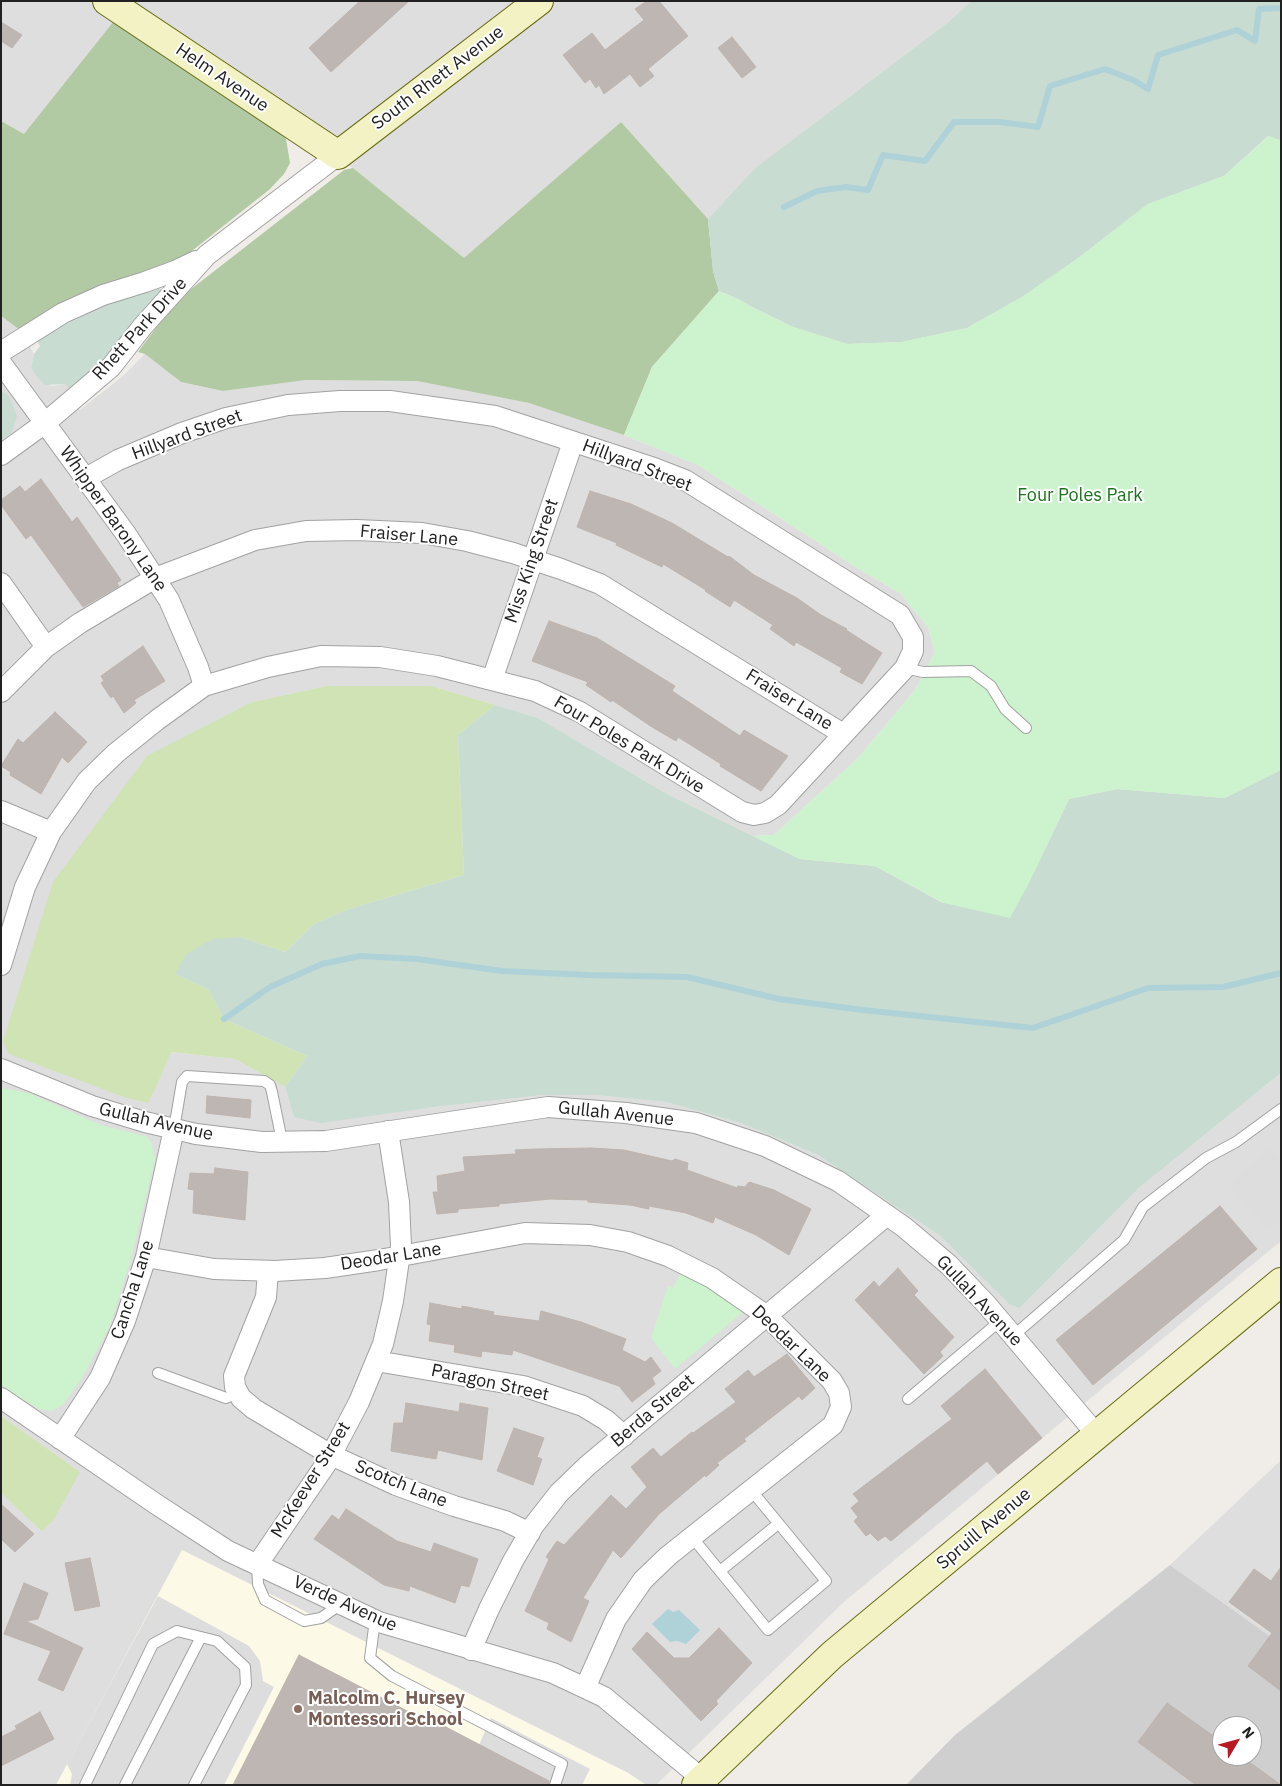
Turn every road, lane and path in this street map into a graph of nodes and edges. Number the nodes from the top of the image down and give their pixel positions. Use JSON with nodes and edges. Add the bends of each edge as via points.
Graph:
{"nodes":[{"id":1,"x":107,"y":1,"type":"edge"},
{"id":2,"x":539,"y":1,"type":"edge"},
{"id":3,"x":338,"y":154,"type":"junction"},
{"id":4,"x":207,"y":255,"type":"junction"},
{"id":5,"x":1,"y":352,"type":"edge"},
{"id":6,"x":1,"y":363,"type":"edge"},
{"id":7,"x":46,"y":423,"type":"junction"},
{"id":8,"x":573,"y":442,"type":"junction"},
{"id":9,"x":1,"y":455,"type":"edge"},
{"id":10,"x":86,"y":478,"type":"junction"},
{"id":11,"x":533,"y":560,"type":"junction"},
{"id":12,"x":154,"y":578,"type":"junction"},
{"id":13,"x":1,"y":583,"type":"edge"},
{"id":14,"x":8,"y":606,"type":"edge"},
{"id":15,"x":46,"y":646,"type":"junction"},
{"id":16,"x":905,"y":668,"type":"junction"},
{"id":17,"x":492,"y":680,"type":"junction"},
{"id":18,"x":204,"y":686,"type":"junction"},
{"id":19,"x":1,"y":692,"type":"edge"},
{"id":20,"x":1026,"y":728,"type":"dead end"},
{"id":21,"x":844,"y":734,"type":"junction"},
{"id":22,"x":1,"y":810,"type":"edge"},
{"id":23,"x":754,"y":815,"type":"joint"},
{"id":24,"x":51,"y":832,"type":"junction"},
{"id":25,"x":1,"y":965,"type":"edge"},
{"id":26,"x":1,"y":1070,"type":"edge"},
{"id":27,"x":1281,"y":1109,"type":"edge"},
{"id":28,"x":174,"y":1129,"type":"junction"},
{"id":29,"x":388,"y":1131,"type":"junction"},
{"id":30,"x":282,"y":1142,"type":"junction"},
{"id":31,"x":887,"y":1215,"type":"junction"},
{"id":32,"x":146,"y":1257,"type":"junction"},
{"id":33,"x":399,"y":1257,"type":"junction"},
{"id":34,"x":268,"y":1271,"type":"junction"},
{"id":35,"x":1281,"y":1282,"type":"edge"},
{"id":36,"x":767,"y":1316,"type":"junction"},
{"id":37,"x":1006,"y":1328,"type":"junction"},
{"id":38,"x":376,"y":1361,"type":"junction"},
{"id":39,"x":158,"y":1373,"type":"dead end"},
{"id":40,"x":238,"y":1392,"type":"junction"},
{"id":41,"x":1,"y":1398,"type":"edge"},
{"id":42,"x":908,"y":1398,"type":"dead end"},
{"id":43,"x":1097,"y":1435,"type":"junction"},
{"id":44,"x":624,"y":1436,"type":"junction"},
{"id":45,"x":60,"y":1439,"type":"junction"},
{"id":46,"x":331,"y":1455,"type":"junction"},
{"id":47,"x":751,"y":1490,"type":"junction"},
{"id":48,"x":778,"y":1524,"type":"junction"},
{"id":49,"x":530,"y":1533,"type":"junction"},
{"id":50,"x":692,"y":1537,"type":"junction"},
{"id":51,"x":257,"y":1565,"type":"junction"},
{"id":52,"x":720,"y":1571,"type":"junction"},
{"id":53,"x":341,"y":1604,"type":"junction"},
{"id":54,"x":375,"y":1620,"type":"junction"},
{"id":55,"x":201,"y":1637,"type":"junction"},
{"id":56,"x":471,"y":1650,"type":"junction"},
{"id":57,"x":585,"y":1688,"type":"junction"},
{"id":58,"x":698,"y":1781,"type":"edge"},
{"id":59,"x":85,"y":1785,"type":"edge"},
{"id":60,"x":125,"y":1785,"type":"edge"},
{"id":61,"x":194,"y":1785,"type":"edge"},
{"id":62,"x":555,"y":1785,"type":"edge"}],
"edges":[{"from":1,"to":3,"type":"street","name":"Helm Avenue"},
{"from":2,"to":3,"type":"street","name":"South Rhett Avenue"},
{"from":3,"to":4,"type":"street","name":"Rhett Park Drive"},
{"from":4,"to":5,"type":"street","name":"Rhett Park Drive","via":[[175,271],[103,295],[63,313]]},
{"from":4,"to":7,"type":"street","name":"Rhett Park Drive","via":[[111,367]]},
{"from":6,"to":7,"type":"street","name":"Whipper Barony Lane"},
{"from":7,"to":9,"type":"street","name":"Rhett Park Drive"},
{"from":7,"to":10,"type":"street","name":"Whipper Barony Lane"},
{"from":8,"to":10,"type":"street","name":"Hillyard Street","via":[[495,416],[390,401],[340,401],[288,405],[226,418],[118,460]]},
{"from":8,"to":11,"type":"street","name":"Miss King Street"},
{"from":8,"to":16,"type":"street","name":"Hillyard Street","via":[[685,480],[900,616],[913,637],[913,651]]},
{"from":10,"to":12,"type":"street","name":"Whipper Barony Lane"},
{"from":11,"to":12,"type":"street","name":"Fraiser Lane","via":[[467,541],[422,533],[306,531],[255,540]]},
{"from":11,"to":17,"type":"street","name":"Miss King Street"},
{"from":11,"to":21,"type":"street","name":"Fraiser Lane","via":[[600,584]]},
{"from":12,"to":15,"type":"street","name":"Fraiser Lane"},
{"from":12,"to":18,"type":"street","name":"Whipper Barony Lane","via":[[169,600]]},
{"from":13,"to":14,"type":"street"},
{"from":14,"to":15,"type":"street"},
{"from":15,"to":19,"type":"street","name":"Fraiser Lane"},
{"from":16,"to":20,"type":"lane","via":[[923,672],[971,671],[991,686],[1005,709]]},
{"from":16,"to":21,"type":"street","name":"Hillyard Street"},
{"from":17,"to":18,"type":"street","name":"Four Poles Park Drive","via":[[437,666],[380,657],[321,656]]},
{"from":17,"to":23,"type":"street","name":"Four Poles Park Drive","via":[[535,691],[580,712],[742,812]]},
{"from":18,"to":24,"type":"street","name":"Four Poles Park Drive","via":[[150,725],[87,780]]},
{"from":21,"to":23,"type":"street","name":"Hillyard Street","via":[[778,805]]},
{"from":22,"to":24,"type":"street"},
{"from":24,"to":25,"type":"street","name":"Four Poles Park Drive","via":[[25,887]]},
{"from":26,"to":28,"type":"street","name":"Gullah Avenue","via":[[92,1106]]},
{"from":27,"to":37,"type":"lane","via":[[1236,1142],[1206,1158],[1143,1207],[1124,1240]]},
{"from":28,"to":30,"type":"street","name":"Gullah Avenue"},
{"from":28,"to":30,"type":"lane","via":[[182,1082],[187,1076],[264,1081],[270,1085]]},
{"from":28,"to":32,"type":"street","name":"Cancha Lane"},
{"from":29,"to":30,"type":"street","name":"Gullah Avenue","via":[[326,1141]]},
{"from":29,"to":31,"type":"street","name":"Gullah Avenue","via":[[548,1106],[696,1122],[765,1146],[838,1181]]},
{"from":29,"to":33,"type":"street","name":"McKeever Street","via":[[399,1202]]},
{"from":31,"to":36,"type":"street","name":"Berda Street"},
{"from":31,"to":37,"type":"street","name":"Gullah Avenue","via":[[949,1265]]},
{"from":32,"to":34,"type":"street","name":"Deodar Lane","via":[[214,1270]]},
{"from":32,"to":45,"type":"street","name":"Cancha Lane","via":[[113,1351],[100,1378]]},
{"from":33,"to":34,"type":"street","name":"Deodar Lane","via":[[325,1268]]},
{"from":33,"to":36,"type":"street","name":"Deodar Lane","via":[[525,1233],[590,1234],[628,1242],[668,1256],[712,1278]]},
{"from":33,"to":38,"type":"street","name":"McKeever Street","via":[[394,1301]]},
{"from":34,"to":40,"type":"street","via":[[266,1297],[234,1376]]},
{"from":35,"to":43,"type":"street","name":"Spruill Avenue"},
{"from":36,"to":44,"type":"street","name":"Berda Street"},
{"from":36,"to":47,"type":"street","name":"Deodar Lane","via":[[832,1381],[840,1394],[841,1407],[833,1425]]},
{"from":37,"to":42,"type":"lane"},
{"from":37,"to":43,"type":"street","name":"Gullah Avenue"},
{"from":38,"to":44,"type":"street","name":"Paragon Street","via":[[523,1386],[583,1406]]},
{"from":38,"to":46,"type":"street","name":"McKeever Street"},
{"from":39,"to":40,"type":"lane","via":[[226,1398]]},
{"from":40,"to":46,"type":"street","name":"Scotch Lane","via":[[254,1409]]},
{"from":41,"to":45,"type":"street","name":"Verde Avenue"},
{"from":43,"to":58,"type":"street","name":"Spruill Avenue","via":[[832,1655]]},
{"from":44,"to":49,"type":"street","name":"Berda Street","via":[[559,1493]]},
{"from":45,"to":51,"type":"street","name":"Verde Avenue","via":[[228,1551]]},
{"from":46,"to":49,"type":"street","name":"Scotch Lane","via":[[396,1485],[505,1521]]},
{"from":46,"to":51,"type":"street","name":"McKeever Street"},
{"from":47,"to":48,"type":"lane"},
{"from":47,"to":50,"type":"street","name":"Deodar Lane"},
{"from":48,"to":52,"type":"lane"},
{"from":48,"to":52,"type":"lane","via":[[826,1581],[768,1630]]},
{"from":49,"to":56,"type":"street","name":"Berda Street"},
{"from":50,"to":52,"type":"lane"},
{"from":50,"to":57,"type":"street","name":"Deodar Lane","via":[[643,1580],[616,1619]]},
{"from":51,"to":53,"type":"street","name":"Verde Avenue"},
{"from":51,"to":53,"type":"lane","via":[[258,1584],[265,1600],[304,1621],[321,1618]]},
{"from":53,"to":54,"type":"street","name":"Verde Avenue"},
{"from":54,"to":56,"type":"street","name":"Verde Avenue"},
{"from":54,"to":62,"type":"lane","via":[[370,1658],[392,1676],[562,1764]]},
{"from":55,"to":59,"type":"lane","via":[[177,1631],[152,1644]]},
{"from":55,"to":60,"type":"lane"},
{"from":55,"to":61,"type":"lane","via":[[217,1641],[245,1667],[246,1685]]},
{"from":56,"to":57,"type":"street","name":"Verde Avenue","via":[[553,1673]]},
{"from":57,"to":58,"type":"street","name":"Verde Avenue","via":[[604,1698]]}]}
